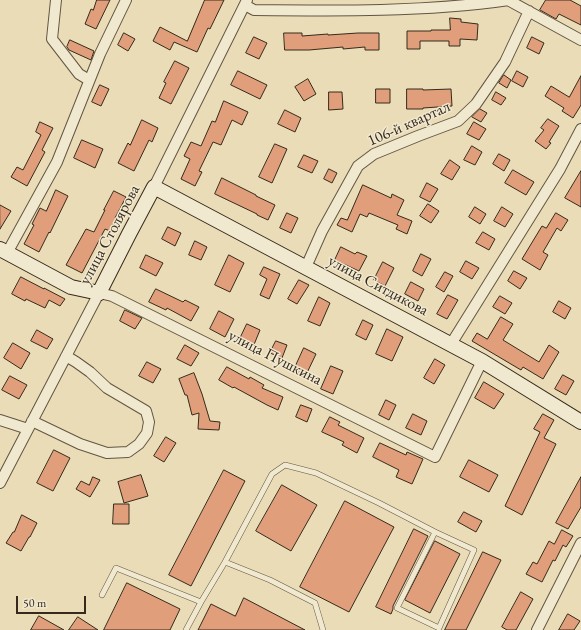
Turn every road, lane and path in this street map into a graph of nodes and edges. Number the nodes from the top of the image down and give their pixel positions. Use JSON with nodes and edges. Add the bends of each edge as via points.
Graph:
{"nodes":[{"id":1,"x":56,"y":0,"type":"edge"},
{"id":2,"x":126,"y":0,"type":"edge"},
{"id":3,"x":511,"y":1,"type":"edge"},
{"id":4,"x":246,"y":3,"type":"edge"},
{"id":5,"x":530,"y":11,"type":"junction"},
{"id":6,"x":581,"y":40,"type":"edge"},
{"id":7,"x":89,"y":80,"type":"junction"},
{"id":8,"x":581,"y":130,"type":"edge"},
{"id":9,"x":154,"y":187,"type":"junction"},
{"id":10,"x":4,"y":251,"type":"edge"},
{"id":11,"x":306,"y":267,"type":"junction"},
{"id":12,"x":99,"y":293,"type":"junction"},
{"id":13,"x":451,"y":344,"type":"junction"},
{"id":14,"x":66,"y":356,"type":"junction"},
{"id":15,"x":482,"y":361,"type":"junction"},
{"id":16,"x":0,"y":420,"type":"edge"},
{"id":17,"x":581,"y":422,"type":"edge"},
{"id":18,"x":30,"y":425,"type":"junction"},
{"id":19,"x":0,"y":483,"type":"edge"},
{"id":20,"x":435,"y":532,"type":"junction"},
{"id":21,"x":581,"y":543,"type":"edge"},
{"id":22,"x":225,"y":562,"type":"junction"},
{"id":23,"x":102,"y":595,"type":"dead end"},
{"id":24,"x":201,"y":602,"type":"junction"},
{"id":25,"x":186,"y":630,"type":"edge"},
{"id":26,"x":323,"y":630,"type":"edge"},
{"id":27,"x":537,"y":630,"type":"edge"}],
"edges":[{"from":1,"to":7,"type":"street","via":[[52,39],[79,74]]},
{"from":2,"to":7,"type":"street"},
{"from":3,"to":4,"type":"street","via":[[444,7],[357,10],[254,10]]},
{"from":3,"to":5,"type":"street"},
{"from":4,"to":9,"type":"street","name":"улица Столярова"},
{"from":5,"to":6,"type":"street"},
{"from":5,"to":11,"type":"street","name":"106-й квартал","via":[[505,62],[476,104],[458,122],[374,154],[358,166],[322,231]]},
{"from":7,"to":10,"type":"street","via":[[57,162]]},
{"from":8,"to":13,"type":"street","via":[[560,169]]},
{"from":9,"to":11,"type":"street","name":"улица Ситдикова"},
{"from":9,"to":12,"type":"street","name":"улица Столярова"},
{"from":10,"to":12,"type":"street","name":"улица Пушкина","via":[[71,287]]},
{"from":11,"to":13,"type":"street","name":"улица Ситдикова"},
{"from":12,"to":14,"type":"street","name":"улица Столярова"},
{"from":12,"to":15,"type":"street","name":"улица Пушкина","via":[[112,296],[435,457]]},
{"from":13,"to":15,"type":"street","name":"улица Ситдикова"},
{"from":14,"to":18,"type":"street","name":"улица Столярова"},
{"from":14,"to":18,"type":"street","via":[[107,388],[146,411],[147,433],[139,444],[128,452],[107,453]]},
{"from":15,"to":17,"type":"street","name":"улица Ситдикова"},
{"from":16,"to":18,"type":"street"},
{"from":18,"to":19,"type":"street","name":"улица Столярова"},
{"from":20,"to":20,"type":"lane","via":[[474,550],[438,628],[397,608]]},
{"from":20,"to":22,"type":"lane","via":[[316,473],[284,465],[272,474]]},
{"from":21,"to":27,"type":"street"},
{"from":22,"to":24,"type":"lane"},
{"from":22,"to":26,"type":"lane","via":[[270,580],[315,603]]},
{"from":23,"to":24,"type":"lane","via":[[116,568]]},
{"from":24,"to":25,"type":"lane"}]}
